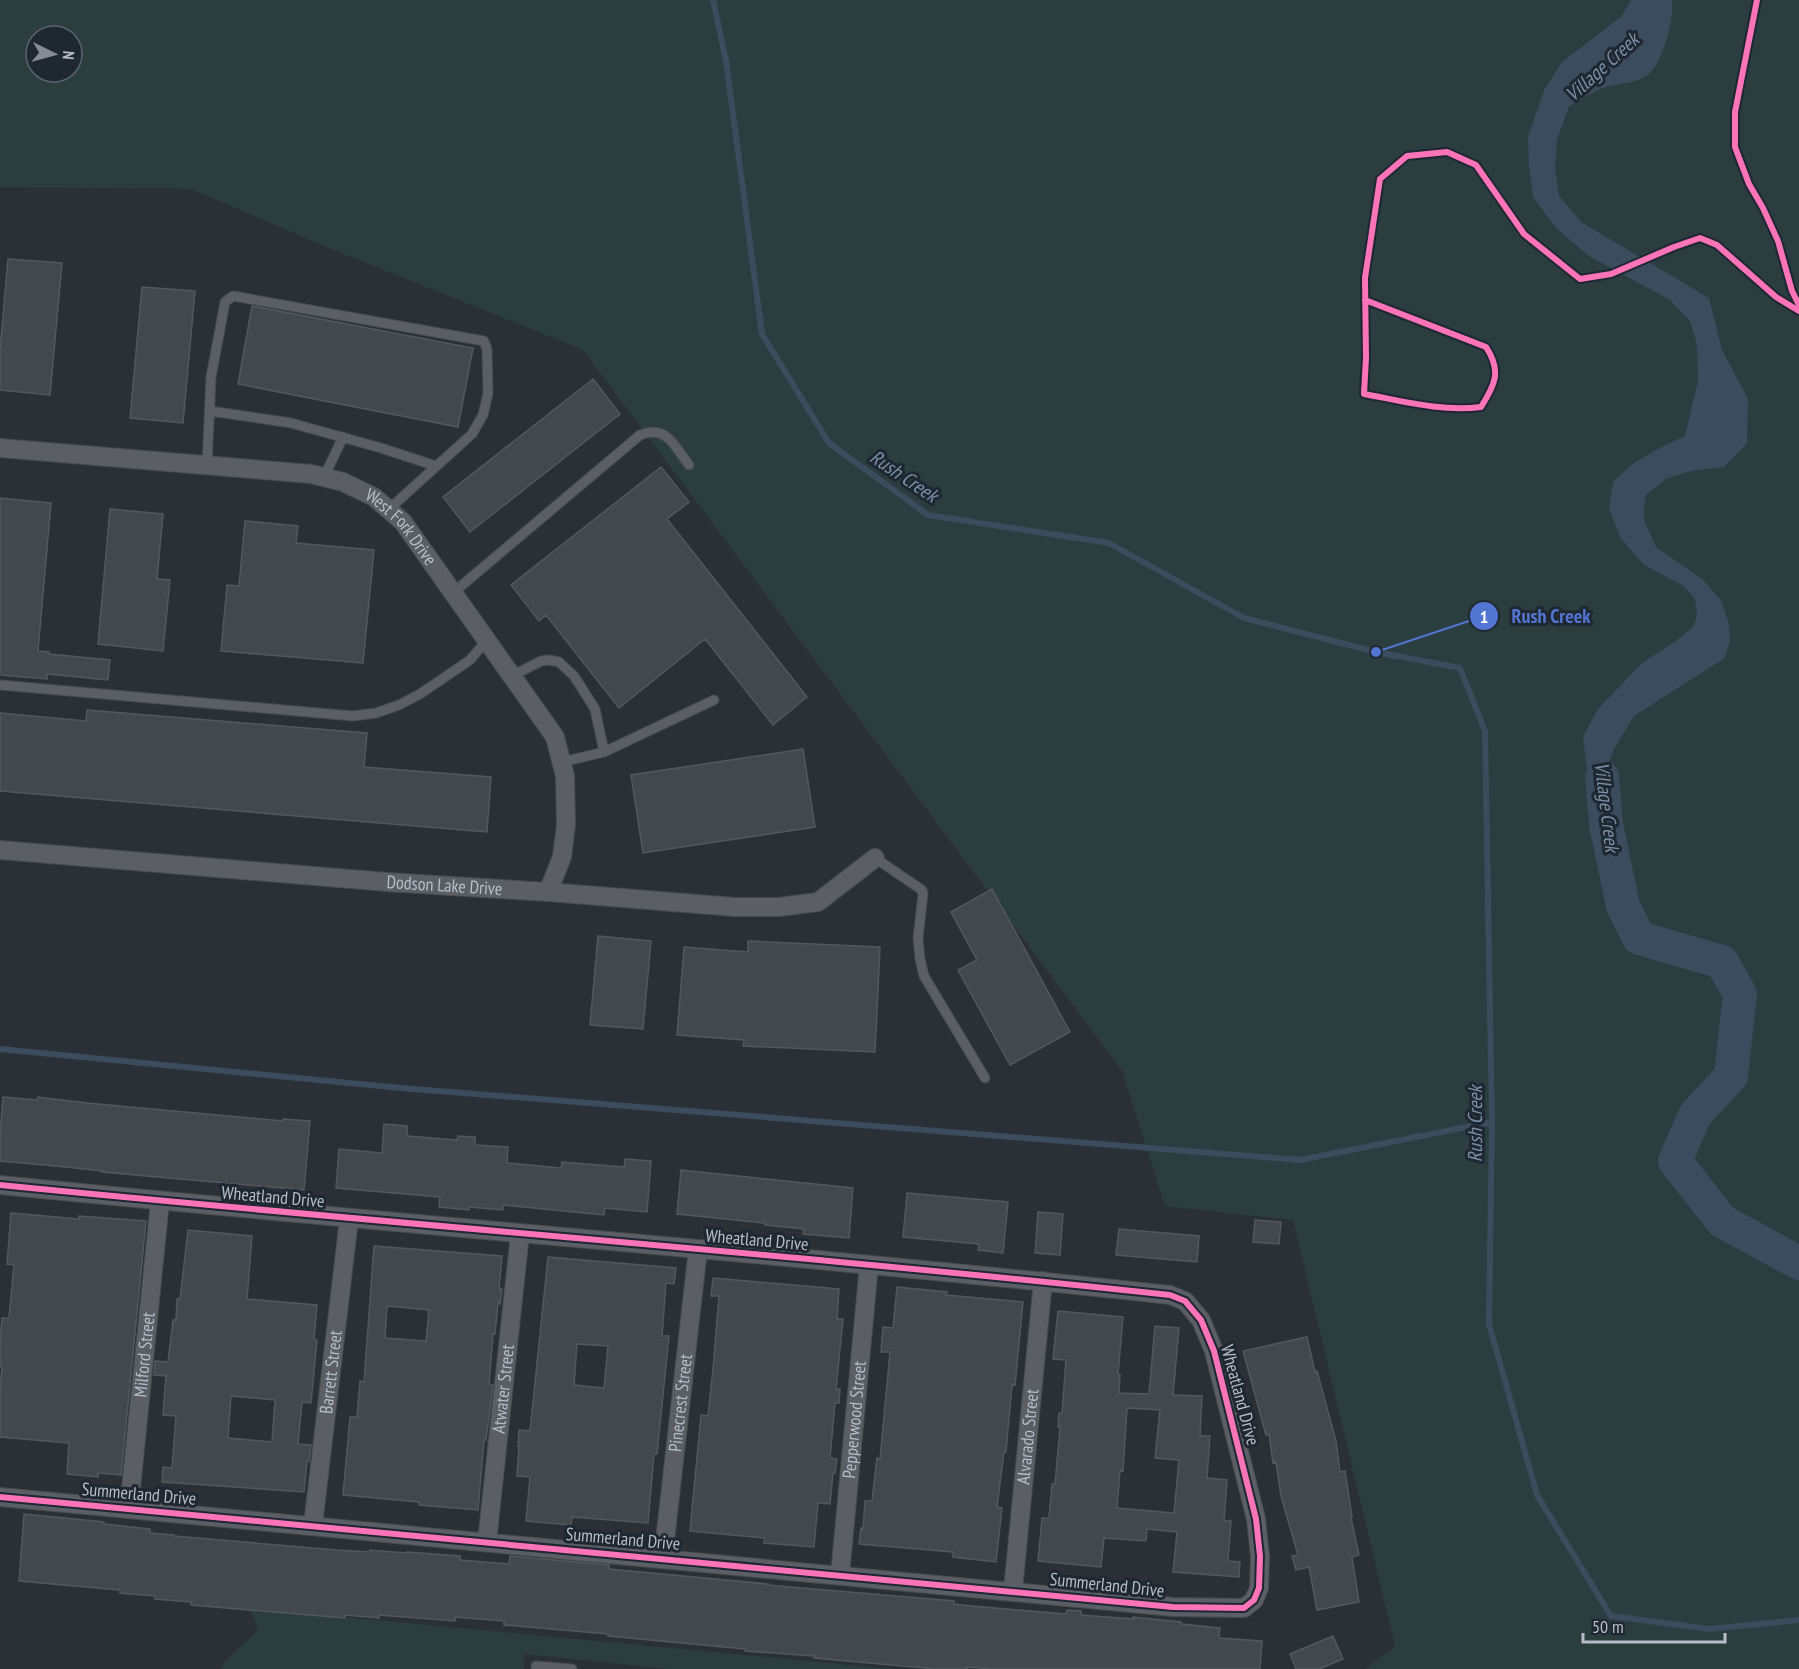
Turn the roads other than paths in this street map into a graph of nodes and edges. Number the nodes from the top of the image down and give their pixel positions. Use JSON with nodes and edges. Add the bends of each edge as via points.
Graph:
{"nodes":[{"id":1,"x":210,"y":411,"type":"junction"},
{"id":2,"x":343,"y":437,"type":"junction"},
{"id":3,"x":0,"y":448,"type":"edge"},
{"id":4,"x":207,"y":465,"type":"junction"},
{"id":5,"x":689,"y":465,"type":"dead end"},
{"id":6,"x":436,"y":466,"type":"junction"},
{"id":7,"x":324,"y":477,"type":"junction"},
{"id":8,"x":388,"y":510,"type":"junction"},
{"id":9,"x":454,"y":592,"type":"junction"},
{"id":10,"x":487,"y":640,"type":"junction"},
{"id":11,"x":512,"y":676,"type":"junction"},
{"id":12,"x":0,"y":685,"type":"edge"},
{"id":13,"x":714,"y":700,"type":"dead end"},
{"id":14,"x":604,"y":752,"type":"junction"},
{"id":15,"x":562,"y":762,"type":"junction"},
{"id":16,"x":0,"y":850,"type":"edge"},
{"id":17,"x":875,"y":858,"type":"joint"},
{"id":18,"x":548,"y":892,"type":"junction"},
{"id":19,"x":985,"y":1078,"type":"dead end"},
{"id":20,"x":0,"y":1185,"type":"edge"},
{"id":21,"x":160,"y":1201,"type":"junction"},
{"id":22,"x":349,"y":1219,"type":"junction"},
{"id":23,"x":520,"y":1234,"type":"junction"},
{"id":24,"x":698,"y":1249,"type":"junction"},
{"id":25,"x":869,"y":1265,"type":"junction"},
{"id":26,"x":1043,"y":1281,"type":"junction"},
{"id":27,"x":0,"y":1497,"type":"edge"},
{"id":28,"x":129,"y":1508,"type":"junction"},
{"id":29,"x":313,"y":1525,"type":"junction"},
{"id":30,"x":487,"y":1542,"type":"junction"},
{"id":31,"x":663,"y":1558,"type":"junction"},
{"id":32,"x":840,"y":1575,"type":"junction"},
{"id":33,"x":1013,"y":1590,"type":"junction"},
{"id":34,"x":1244,"y":1608,"type":"joint"},
{"id":35,"x":536,"y":1669,"type":"edge"},
{"id":36,"x":572,"y":1669,"type":"edge"}],
"edges":[{"from":1,"to":2,"type":"lane","via":[[291,423]]},
{"from":1,"to":4,"type":"lane"},
{"from":1,"to":6,"type":"lane","via":[[211,377],[225,302],[233,296],[484,341],[488,394],[483,415],[472,434]]},
{"from":2,"to":6,"type":"lane"},
{"from":2,"to":7,"type":"lane"},
{"from":3,"to":4,"type":"street","name":"West Fork Drive"},
{"from":4,"to":7,"type":"street","name":"West Fork Drive"},
{"from":5,"to":9,"type":"lane","via":[[664,433],[652,430],[640,435]]},
{"from":6,"to":8,"type":"lane"},
{"from":7,"to":8,"type":"street","name":"West Fork Drive","via":[[374,497]]},
{"from":8,"to":9,"type":"street","name":"West Fork Drive","via":[[403,522]]},
{"from":9,"to":10,"type":"street","name":"West Fork Drive"},
{"from":10,"to":11,"type":"street","name":"West Fork Drive"},
{"from":10,"to":12,"type":"lane","via":[[470,660],[420,694],[384,711],[353,716]]},
{"from":11,"to":14,"type":"lane","via":[[541,661],[559,662],[574,676],[595,708]]},
{"from":11,"to":15,"type":"street","name":"West Fork Drive","via":[[555,737]]},
{"from":13,"to":14,"type":"lane"},
{"from":14,"to":15,"type":"lane"},
{"from":15,"to":18,"type":"street","name":"West Fork Drive","via":[[566,825],[562,857]]},
{"from":16,"to":18,"type":"street","name":"Dodson Lake Drive"},
{"from":17,"to":18,"type":"street","name":"Dodson Lake Drive","via":[[818,902],[779,907]]},
{"from":17,"to":19,"type":"lane","via":[[922,890],[918,938],[924,976]]},
{"from":20,"to":21,"type":"street","name":"Wheatland Drive"},
{"from":21,"to":22,"type":"street","name":"Wheatland Drive"},
{"from":21,"to":28,"type":"street","name":"Milford Street"},
{"from":22,"to":23,"type":"street","name":"Wheatland Drive"},
{"from":22,"to":29,"type":"street","name":"Barrett Street"},
{"from":23,"to":24,"type":"street","name":"Wheatland Drive"},
{"from":23,"to":30,"type":"street","name":"Atwater Street"},
{"from":24,"to":25,"type":"street","name":"Wheatland Drive"},
{"from":24,"to":31,"type":"street","name":"Pinecrest Street"},
{"from":25,"to":26,"type":"street","name":"Wheatland Drive"},
{"from":25,"to":32,"type":"street","name":"Pepperwood Street"},
{"from":26,"to":33,"type":"street","name":"Alvarado Street"},
{"from":26,"to":34,"type":"street","name":"Wheatland Drive","via":[[1170,1295],[1185,1301],[1201,1320],[1214,1351],[1256,1519],[1259,1588],[1254,1600]]},
{"from":27,"to":28,"type":"street","name":"Summerland Drive"},
{"from":28,"to":29,"type":"street","name":"Summerland Drive"},
{"from":29,"to":30,"type":"street","name":"Summerland Drive"},
{"from":30,"to":31,"type":"street","name":"Summerland Drive"},
{"from":31,"to":32,"type":"street","name":"Summerland Drive"},
{"from":32,"to":33,"type":"street","name":"Summerland Drive"},
{"from":33,"to":34,"type":"street","name":"Summerland Drive","via":[[1173,1606]]},
{"from":35,"to":36,"type":"lane"}]}
